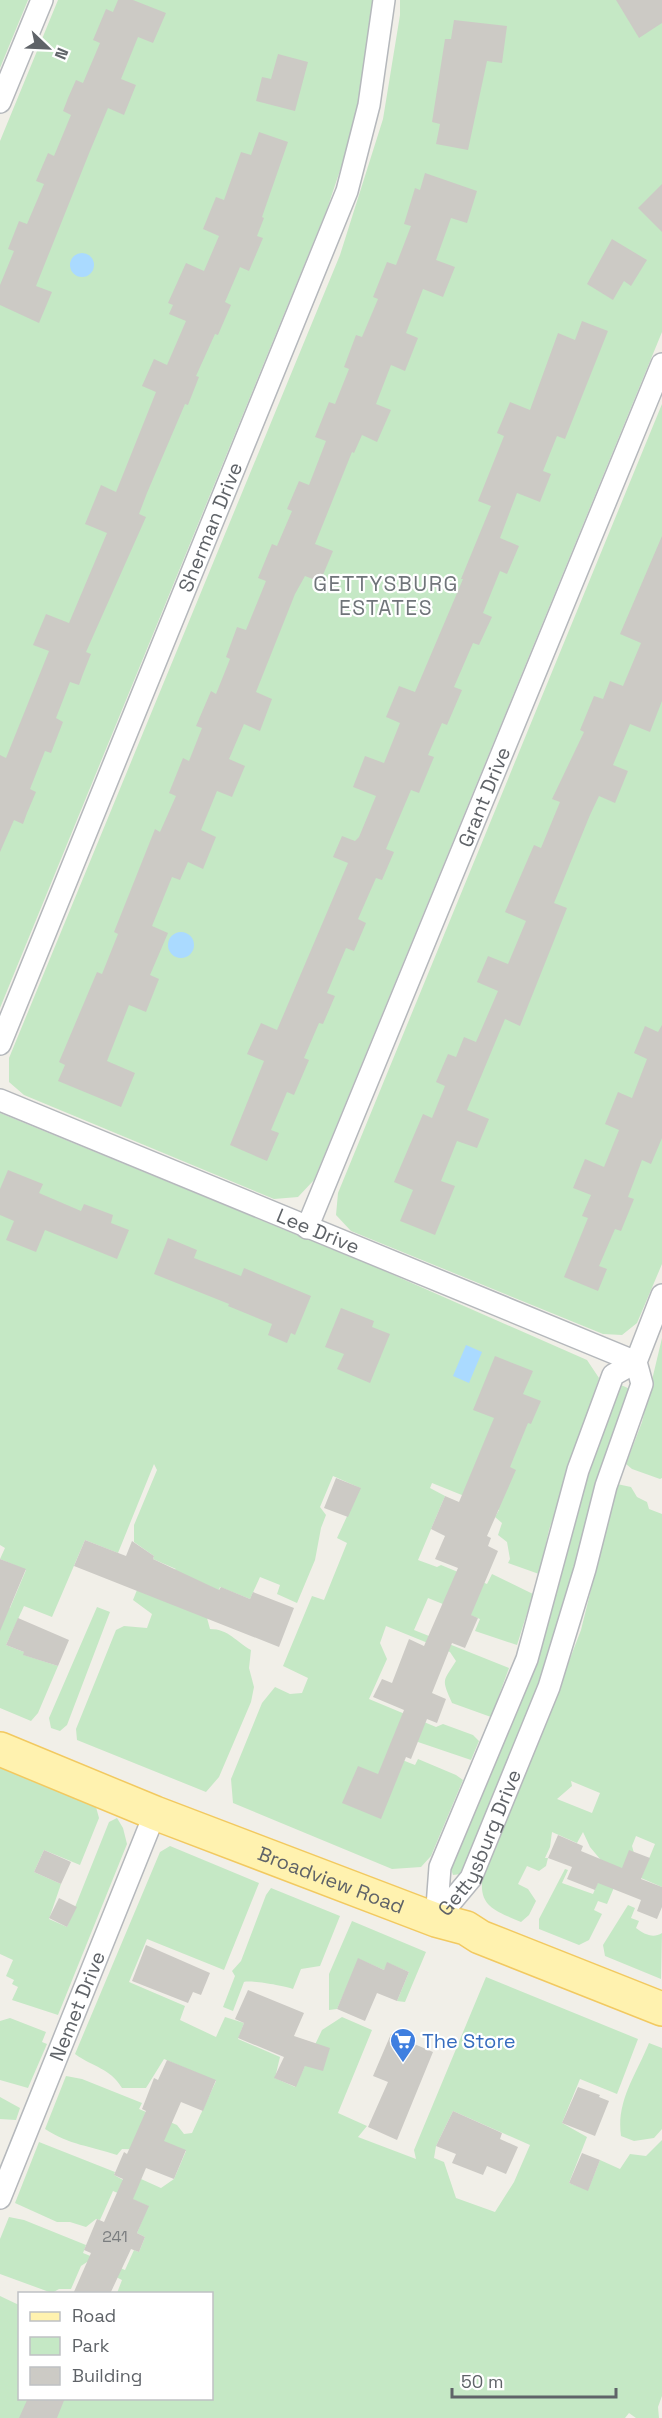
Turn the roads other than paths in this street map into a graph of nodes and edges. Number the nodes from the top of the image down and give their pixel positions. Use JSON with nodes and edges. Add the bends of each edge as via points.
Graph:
{"nodes":[{"id":1,"x":42,"y":0,"type":"edge"},
{"id":2,"x":384,"y":0,"type":"edge"},
{"id":3,"x":0,"y":102,"type":"edge"},
{"id":4,"x":662,"y":364,"type":"edge"},
{"id":5,"x":0,"y":1044,"type":"edge"},
{"id":6,"x":0,"y":1100,"type":"edge"},
{"id":7,"x":307,"y":1228,"type":"junction"},
{"id":8,"x":662,"y":1295,"type":"edge"},
{"id":9,"x":636,"y":1362,"type":"junction"},
{"id":10,"x":0,"y":1749,"type":"edge"},
{"id":11,"x":155,"y":1813,"type":"junction"},
{"id":12,"x":436,"y":1920,"type":"junction"},
{"id":13,"x":662,"y":2009,"type":"edge"},
{"id":14,"x":0,"y":2198,"type":"edge"}],
"edges":[{"from":1,"to":3,"type":"street"},
{"from":2,"to":5,"type":"street","name":"Sherman Drive","via":[[369,105],[342,205]]},
{"from":4,"to":7,"type":"street","name":"Grant Drive"},
{"from":6,"to":7,"type":"street","name":"Lee Drive"},
{"from":7,"to":9,"type":"street","name":"Lee Drive"},
{"from":8,"to":9,"type":"street","name":"Gettysburg Drive"},
{"from":9,"to":12,"type":"street","name":"Gettysburg Drive","via":[[642,1384],[606,1486],[549,1687],[471,1878]]},
{"from":9,"to":12,"type":"street","name":"Gettysburg Drive","via":[[613,1375],[578,1470],[527,1659],[440,1867]]},
{"from":10,"to":11,"type":"main road","name":"Broadview Road"},
{"from":11,"to":12,"type":"main road","name":"Broadview Road"},
{"from":11,"to":14,"type":"street","name":"Nemet Drive"},
{"from":12,"to":13,"type":"main road","name":"Broadview Road","via":[[466,1928]]}]}
